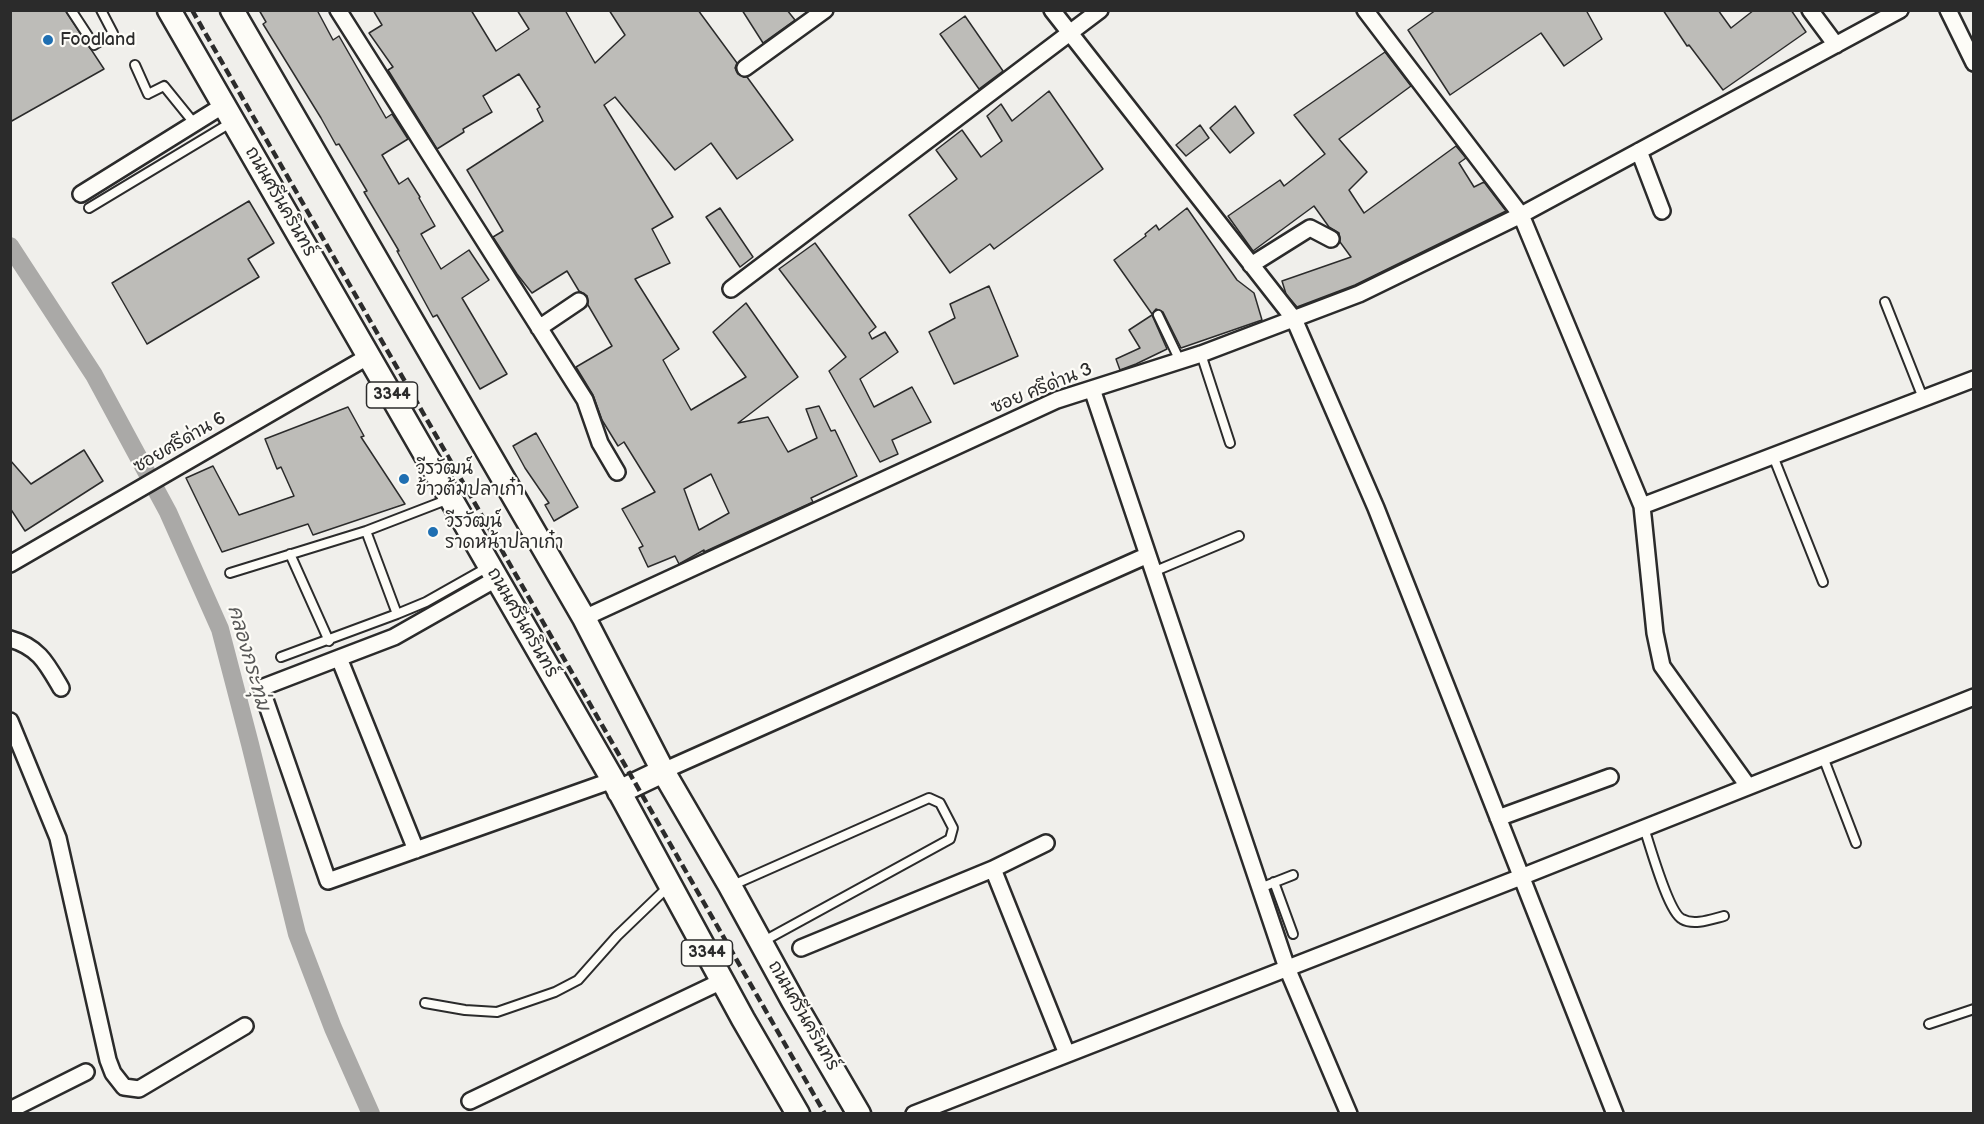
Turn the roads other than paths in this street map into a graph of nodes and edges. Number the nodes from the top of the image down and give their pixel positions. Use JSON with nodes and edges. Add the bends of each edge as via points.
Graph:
{"nodes":[{"id":1,"x":71,"y":10,"type":"edge"},
{"id":2,"x":101,"y":10,"type":"edge"},
{"id":3,"x":169,"y":10,"type":"edge"},
{"id":4,"x":232,"y":10,"type":"edge"},
{"id":5,"x":339,"y":10,"type":"edge"},
{"id":6,"x":825,"y":10,"type":"edge"},
{"id":7,"x":1052,"y":10,"type":"edge"},
{"id":8,"x":1100,"y":10,"type":"edge"},
{"id":9,"x":1365,"y":10,"type":"edge"},
{"id":10,"x":1810,"y":10,"type":"edge"},
{"id":11,"x":1900,"y":10,"type":"edge"},
{"id":12,"x":1948,"y":10,"type":"edge"},
{"id":13,"x":1069,"y":34,"type":"junction"},
{"id":14,"x":1836,"y":45,"type":"junction"},
{"id":15,"x":1974,"y":63,"type":"edge"},
{"id":16,"x":135,"y":65,"type":"dead end"},
{"id":17,"x":745,"y":68,"type":"dead end"},
{"id":18,"x":229,"y":113,"type":"junction"},
{"id":19,"x":194,"y":123,"type":"junction"},
{"id":20,"x":1638,"y":151,"type":"junction"},
{"id":21,"x":81,"y":194,"type":"dead end"},
{"id":22,"x":89,"y":208,"type":"dead end"},
{"id":23,"x":1662,"y":211,"type":"dead end"},
{"id":24,"x":1521,"y":215,"type":"junction"},
{"id":25,"x":1331,"y":239,"type":"dead end"},
{"id":26,"x":1251,"y":265,"type":"junction"},
{"id":27,"x":731,"y":289,"type":"dead end"},
{"id":28,"x":579,"y":302,"type":"dead end"},
{"id":29,"x":1885,"y":302,"type":"dead end"},
{"id":30,"x":1158,"y":315,"type":"dead end"},
{"id":31,"x":1294,"y":319,"type":"junction"},
{"id":32,"x":539,"y":328,"type":"junction"},
{"id":33,"x":1201,"y":354,"type":"junction"},
{"id":34,"x":369,"y":356,"type":"junction"},
{"id":35,"x":1180,"y":361,"type":"junction"},
{"id":36,"x":1974,"y":379,"type":"edge"},
{"id":37,"x":1092,"y":389,"type":"junction"},
{"id":38,"x":1923,"y":398,"type":"junction"},
{"id":39,"x":1230,"y":443,"type":"dead end"},
{"id":40,"x":1773,"y":456,"type":"junction"},
{"id":41,"x":617,"y":472,"type":"dead end"},
{"id":42,"x":451,"y":498,"type":"junction"},
{"id":43,"x":1642,"y":506,"type":"junction"},
{"id":44,"x":366,"y":531,"type":"junction"},
{"id":45,"x":1239,"y":536,"type":"dead end"},
{"id":46,"x":290,"y":554,"type":"junction"},
{"id":47,"x":1148,"y":555,"type":"junction"},
{"id":48,"x":10,"y":564,"type":"edge"},
{"id":49,"x":1153,"y":572,"type":"junction"},
{"id":50,"x":230,"y":573,"type":"dead end"},
{"id":51,"x":493,"y":573,"type":"junction"},
{"id":52,"x":1823,"y":582,"type":"dead end"},
{"id":53,"x":397,"y":614,"type":"junction"},
{"id":54,"x":584,"y":618,"type":"junction"},
{"id":55,"x":10,"y":639,"type":"edge"},
{"id":56,"x":329,"y":640,"type":"junction"},
{"id":57,"x":281,"y":657,"type":"dead end"},
{"id":58,"x":339,"y":658,"type":"junction"},
{"id":59,"x":61,"y":688,"type":"dead end"},
{"id":60,"x":1974,"y":697,"type":"edge"},
{"id":61,"x":10,"y":721,"type":"edge"},
{"id":62,"x":1823,"y":757,"type":"junction"},
{"id":63,"x":663,"y":771,"type":"junction"},
{"id":64,"x":1610,"y":777,"type":"dead end"},
{"id":65,"x":616,"y":786,"type":"junction"},
{"id":66,"x":1748,"y":786,"type":"junction"},
{"id":67,"x":1498,"y":818,"type":"junction"},
{"id":68,"x":1644,"y":828,"type":"junction"},
{"id":69,"x":1047,"y":843,"type":"dead end"},
{"id":70,"x":1856,"y":843,"type":"dead end"},
{"id":71,"x":416,"y":850,"type":"junction"},
{"id":72,"x":993,"y":869,"type":"junction"},
{"id":73,"x":1293,"y":875,"type":"dead end"},
{"id":74,"x":1521,"y":877,"type":"junction"},
{"id":75,"x":670,"y":885,"type":"junction"},
{"id":76,"x":1267,"y":885,"type":"junction"},
{"id":77,"x":730,"y":886,"type":"junction"},
{"id":78,"x":1724,"y":916,"type":"dead end"},
{"id":79,"x":1293,"y":934,"type":"dead end"},
{"id":80,"x":761,"y":943,"type":"junction"},
{"id":81,"x":801,"y":948,"type":"dead end"},
{"id":82,"x":1287,"y":968,"type":"junction"},
{"id":83,"x":722,"y":981,"type":"junction"},
{"id":84,"x":425,"y":1003,"type":"dead end"},
{"id":85,"x":1974,"y":1009,"type":"edge"},
{"id":86,"x":1929,"y":1024,"type":"dead end"},
{"id":87,"x":245,"y":1026,"type":"dead end"},
{"id":88,"x":1067,"y":1054,"type":"junction"},
{"id":89,"x":86,"y":1072,"type":"dead end"},
{"id":90,"x":470,"y":1101,"type":"dead end"},
{"id":91,"x":10,"y":1110,"type":"edge"},
{"id":92,"x":798,"y":1113,"type":"edge"},
{"id":93,"x":859,"y":1113,"type":"edge"},
{"id":94,"x":914,"y":1113,"type":"edge"},
{"id":95,"x":1349,"y":1113,"type":"edge"},
{"id":96,"x":1615,"y":1113,"type":"edge"}],
"edges":[{"from":1,"to":2,"type":"lane","via":[[93,45],[113,33]]},
{"from":3,"to":18,"type":"main road","name":"ถนนศรีนครินทร์","number":"3344"},
{"from":4,"to":54,"type":"main road","name":"ถนนศรีนครินทร์","number":"3344"},
{"from":5,"to":32,"type":"street"},
{"from":6,"to":17,"type":"street"},
{"from":7,"to":13,"type":"street"},
{"from":8,"to":13,"type":"street"},
{"from":9,"to":24,"type":"street"},
{"from":10,"to":14,"type":"street"},
{"from":11,"to":14,"type":"street","name":"ซอย ศรีด่าน 3"},
{"from":12,"to":15,"type":"street"},
{"from":13,"to":26,"type":"street"},
{"from":13,"to":27,"type":"street"},
{"from":14,"to":20,"type":"street","name":"ซอย ศรีด่าน 3"},
{"from":16,"to":19,"type":"lane","via":[[148,94],[164,86]]},
{"from":18,"to":19,"type":"street"},
{"from":18,"to":22,"type":"lane"},
{"from":18,"to":34,"type":"main road","name":"ถนนศรีนครินทร์","number":"3344"},
{"from":19,"to":21,"type":"street"},
{"from":20,"to":23,"type":"street"},
{"from":20,"to":24,"type":"street","name":"ซอย ศรีด่าน 3"},
{"from":24,"to":31,"type":"street","name":"ซอย ศรีด่าน 3","via":[[1359,294]]},
{"from":24,"to":43,"type":"street"},
{"from":25,"to":26,"type":"street","via":[[1310,228]]},
{"from":26,"to":31,"type":"street"},
{"from":28,"to":32,"type":"street"},
{"from":29,"to":38,"type":"lane"},
{"from":30,"to":35,"type":"lane"},
{"from":31,"to":33,"type":"street","name":"ซอย ศรีด่าน 3"},
{"from":31,"to":67,"type":"street","via":[[1376,508]]},
{"from":32,"to":41,"type":"street","via":[[585,400],[600,443]]},
{"from":33,"to":35,"type":"street","name":"ซอย ศรีด่าน 3"},
{"from":33,"to":39,"type":"lane"},
{"from":34,"to":42,"type":"main road","name":"ถนนศรีนครินทร์","number":"3344"},
{"from":34,"to":48,"type":"street","name":"ซอยศรีด่าน 6"},
{"from":35,"to":37,"type":"street","name":"ซอย ศรีด่าน 3"},
{"from":36,"to":38,"type":"street"},
{"from":37,"to":47,"type":"street"},
{"from":37,"to":54,"type":"street","name":"ซอย ศรีด่าน 3","via":[[1057,400]]},
{"from":38,"to":40,"type":"street"},
{"from":40,"to":43,"type":"street"},
{"from":40,"to":52,"type":"lane"},
{"from":42,"to":44,"type":"lane"},
{"from":42,"to":51,"type":"main road","name":"ถนนศรีนครินทร์","number":"3344"},
{"from":43,"to":66,"type":"street","via":[[1662,666]]},
{"from":44,"to":46,"type":"lane"},
{"from":44,"to":53,"type":"lane"},
{"from":45,"to":49,"type":"lane"},
{"from":46,"to":50,"type":"lane"},
{"from":46,"to":56,"type":"lane"},
{"from":47,"to":49,"type":"street"},
{"from":47,"to":63,"type":"street"},
{"from":49,"to":76,"type":"street"},
{"from":51,"to":53,"type":"lane"},
{"from":51,"to":58,"type":"street","via":[[394,638]]},
{"from":51,"to":65,"type":"main road","name":"ถนนศรีนครินทร์","number":"3344"},
{"from":53,"to":56,"type":"lane"},
{"from":54,"to":63,"type":"main road","name":"ถนนศรีนครินทร์","number":"3344"},
{"from":55,"to":59,"type":"street","via":[[24,643],[42,657]]},
{"from":56,"to":57,"type":"lane"},
{"from":58,"to":71,"type":"street"},
{"from":58,"to":71,"type":"street","via":[[261,688],[328,881]]},
{"from":60,"to":62,"type":"street"},
{"from":61,"to":87,"type":"street","via":[[58,838],[113,1073],[124,1087],[139,1089]]},
{"from":62,"to":66,"type":"street"},
{"from":62,"to":70,"type":"lane"},
{"from":63,"to":65,"type":"main road"},
{"from":63,"to":77,"type":"main road","name":"ถนนศรีนครินทร์","number":"3344"},
{"from":64,"to":67,"type":"street"},
{"from":65,"to":71,"type":"street"},
{"from":65,"to":75,"type":"main road","name":"ถนนศรีนครินทร์","number":"3344"},
{"from":66,"to":68,"type":"street"},
{"from":67,"to":74,"type":"street"},
{"from":68,"to":74,"type":"street"},
{"from":68,"to":78,"type":"lane","via":[[1670,906],[1681,919],[1693,922]]},
{"from":69,"to":72,"type":"street"},
{"from":72,"to":81,"type":"street"},
{"from":72,"to":88,"type":"street"},
{"from":73,"to":76,"type":"lane"},
{"from":74,"to":82,"type":"street"},
{"from":74,"to":96,"type":"street"},
{"from":75,"to":83,"type":"main road","name":"ถนนศรีนครินทร์","number":"3344"},
{"from":75,"to":84,"type":"lane","via":[[579,980],[555,992],[497,1012]]},
{"from":76,"to":79,"type":"lane"},
{"from":76,"to":82,"type":"street"},
{"from":77,"to":80,"type":"main road","name":"ถนนศรีนครินทร์","number":"3344"},
{"from":77,"to":80,"type":"lane","via":[[929,798],[940,803],[953,828],[950,839]]},
{"from":80,"to":93,"type":"main road","name":"ถนนศรีนครินทร์","number":"3344"},
{"from":82,"to":88,"type":"street"},
{"from":82,"to":95,"type":"street"},
{"from":83,"to":90,"type":"street"},
{"from":83,"to":92,"type":"main road","name":"ถนนศรีนครินทร์","number":"3344"},
{"from":85,"to":86,"type":"lane"},
{"from":88,"to":94,"type":"street"},
{"from":89,"to":91,"type":"street"}]}
